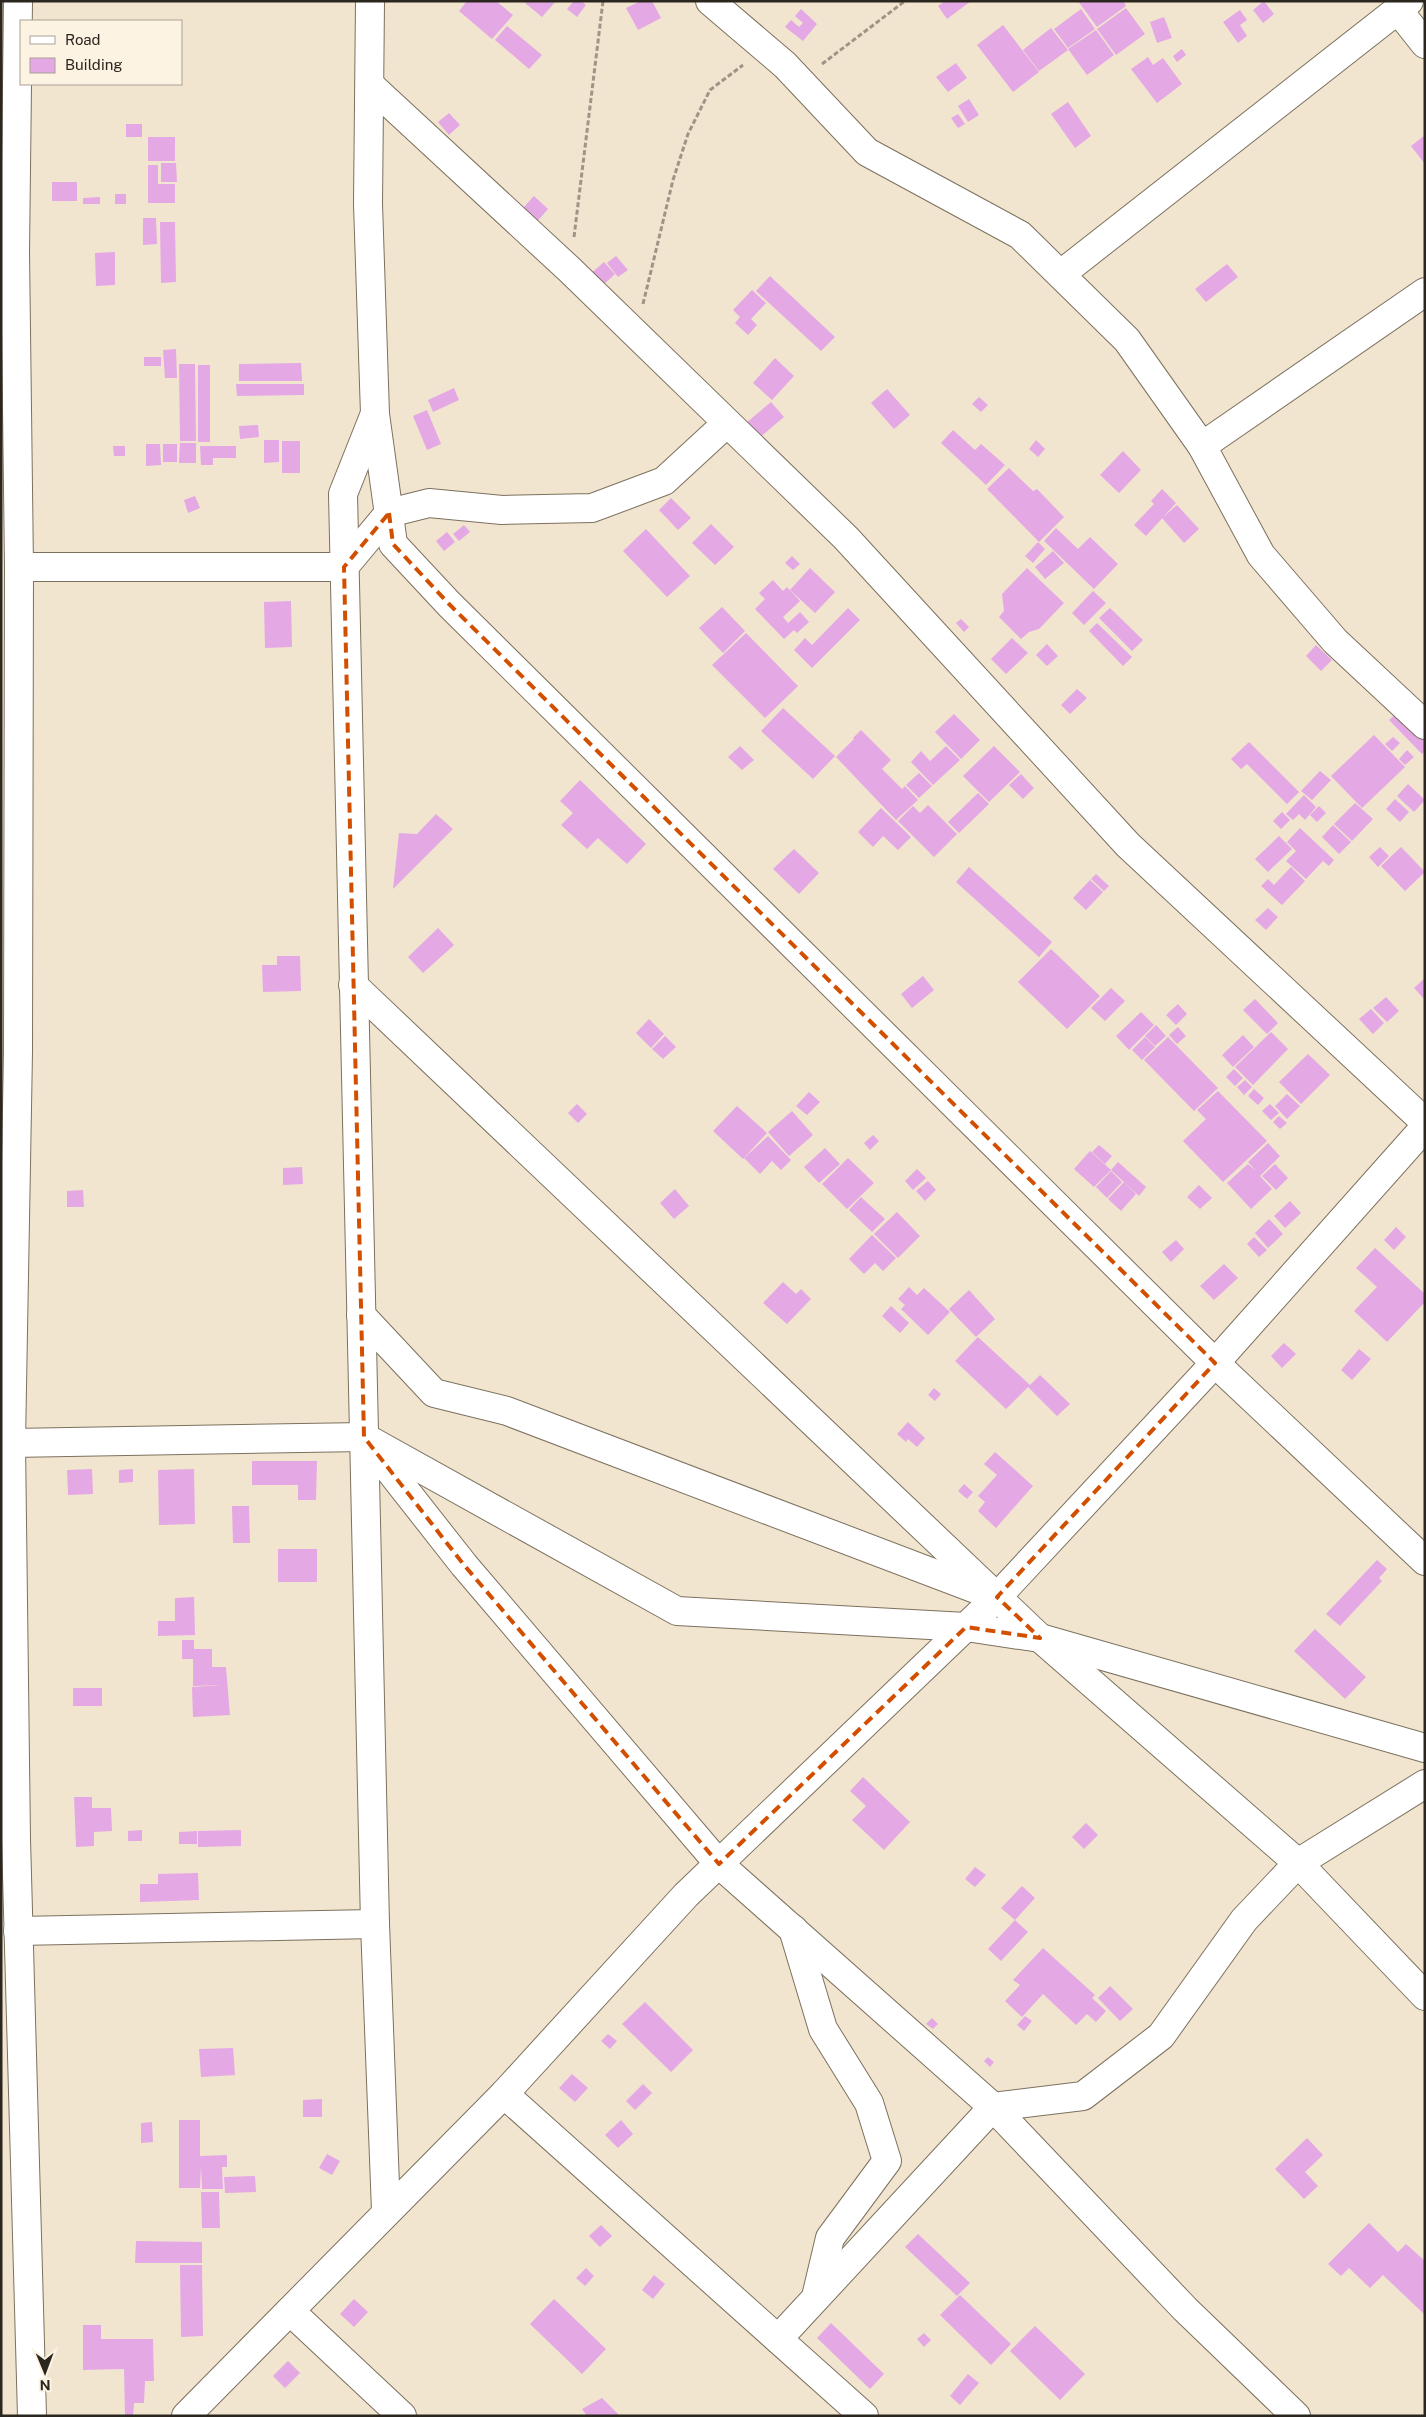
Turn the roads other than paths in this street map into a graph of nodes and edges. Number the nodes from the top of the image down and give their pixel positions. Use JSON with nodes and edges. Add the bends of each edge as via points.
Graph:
{"nodes":[{"id":1,"x":18,"y":1,"type":"edge"},
{"id":2,"x":370,"y":1,"type":"edge"},
{"id":3,"x":710,"y":1,"type":"edge"},
{"id":4,"x":1404,"y":5,"type":"edge"},
{"id":5,"x":1425,"y":44,"type":"edge"},
{"id":6,"x":370,"y":85,"type":"junction"},
{"id":7,"x":8,"y":257,"type":"edge"},
{"id":8,"x":1061,"y":274,"type":"junction"},
{"id":9,"x":1425,"y":292,"type":"edge"},
{"id":10,"x":375,"y":414,"type":"junction"},
{"id":11,"x":728,"y":423,"type":"junction"},
{"id":12,"x":1202,"y":446,"type":"junction"},
{"id":13,"x":389,"y":513,"type":"junction"},
{"id":14,"x":344,"y":566,"type":"junction"},
{"id":15,"x":19,"y":567,"type":"junction"},
{"id":16,"x":10,"y":656,"type":"edge"},
{"id":17,"x":1425,"y":725,"type":"edge"},
{"id":18,"x":354,"y":985,"type":"junction"},
{"id":19,"x":10,"y":1059,"type":"edge"},
{"id":20,"x":1425,"y":1122,"type":"edge"},
{"id":21,"x":1425,"y":1127,"type":"edge"},
{"id":22,"x":361,"y":1315,"type":"junction"},
{"id":23,"x":1215,"y":1363,"type":"junction"},
{"id":24,"x":364,"y":1437,"type":"junction"},
{"id":25,"x":6,"y":1447,"type":"edge"},
{"id":26,"x":1425,"y":1561,"type":"edge"},
{"id":27,"x":997,"y":1597,"type":"junction"},
{"id":28,"x":966,"y":1627,"type":"junction"},
{"id":29,"x":1040,"y":1638,"type":"junction"},
{"id":30,"x":1425,"y":1748,"type":"edge"},
{"id":31,"x":1425,"y":1784,"type":"edge"},
{"id":32,"x":8,"y":1844,"type":"edge"},
{"id":33,"x":1298,"y":1863,"type":"junction"},
{"id":34,"x":719,"y":1864,"type":"junction"},
{"id":35,"x":375,"y":1924,"type":"junction"},
{"id":36,"x":793,"y":1929,"type":"junction"},
{"id":37,"x":18,"y":1931,"type":"junction"},
{"id":38,"x":1425,"y":1996,"type":"edge"},
{"id":39,"x":504,"y":2094,"type":"junction"},
{"id":40,"x":993,"y":2107,"type":"junction"},
{"id":41,"x":386,"y":2211,"type":"junction"},
{"id":42,"x":816,"y":2297,"type":"junction"},
{"id":43,"x":290,"y":2311,"type":"junction"},
{"id":44,"x":778,"y":2339,"type":"junction"},
{"id":45,"x":32,"y":2416,"type":"edge"},
{"id":46,"x":186,"y":2416,"type":"edge"},
{"id":47,"x":402,"y":2416,"type":"edge"},
{"id":48,"x":864,"y":2416,"type":"edge"},
{"id":49,"x":1296,"y":2416,"type":"edge"}],
"edges":[{"from":1,"to":7,"type":"street"},
{"from":2,"to":6,"type":"street"},
{"from":3,"to":8,"type":"street","via":[[765,47],[867,152],[1020,235]]},
{"from":4,"to":5,"type":"street"},
{"from":4,"to":8,"type":"street"},
{"from":6,"to":10,"type":"street","via":[[368,204]]},
{"from":6,"to":11,"type":"street","via":[[570,270]]},
{"from":7,"to":15,"type":"street"},
{"from":8,"to":12,"type":"street","via":[[1127,340]]},
{"from":9,"to":12,"type":"street"},
{"from":10,"to":13,"type":"street"},
{"from":10,"to":14,"type":"street","via":[[343,494]]},
{"from":11,"to":13,"type":"street","via":[[664,481],[592,508],[502,510],[429,503]]},
{"from":11,"to":20,"type":"street","via":[[846,538],[1128,845]]},
{"from":12,"to":17,"type":"street","via":[[1261,555],[1335,641]]},
{"from":13,"to":14,"type":"street"},
{"from":13,"to":23,"type":"street","via":[[393,544],[450,604]]},
{"from":14,"to":15,"type":"street"},
{"from":14,"to":18,"type":"street"},
{"from":15,"to":16,"type":"street"},
{"from":16,"to":19,"type":"street"},
{"from":18,"to":22,"type":"street"},
{"from":18,"to":27,"type":"street"},
{"from":19,"to":25,"type":"street"},
{"from":21,"to":23,"type":"street"},
{"from":22,"to":24,"type":"street"},
{"from":22,"to":27,"type":"street","via":[[434,1393],[506,1411]]},
{"from":23,"to":26,"type":"street"},
{"from":23,"to":27,"type":"street"},
{"from":24,"to":25,"type":"street"},
{"from":24,"to":28,"type":"street","via":[[677,1611]]},
{"from":24,"to":34,"type":"street","via":[[464,1565]]},
{"from":24,"to":35,"type":"street"},
{"from":25,"to":32,"type":"street"},
{"from":27,"to":28,"type":"street"},
{"from":27,"to":29,"type":"street"},
{"from":28,"to":29,"type":"street"},
{"from":28,"to":34,"type":"street"},
{"from":29,"to":30,"type":"street"},
{"from":29,"to":33,"type":"street"},
{"from":31,"to":33,"type":"street"},
{"from":32,"to":37,"type":"street"},
{"from":33,"to":38,"type":"street"},
{"from":33,"to":40,"type":"street","via":[[1244,1920],[1161,2036],[1083,2096]]},
{"from":34,"to":36,"type":"street"},
{"from":34,"to":39,"type":"street","via":[[686,1895]]},
{"from":35,"to":37,"type":"street"},
{"from":35,"to":41,"type":"street"},
{"from":36,"to":40,"type":"street"},
{"from":36,"to":42,"type":"street","via":[[823,2029],[869,2103],[887,2161],[830,2238]]},
{"from":37,"to":45,"type":"street"},
{"from":39,"to":41,"type":"street"},
{"from":39,"to":44,"type":"street"},
{"from":40,"to":42,"type":"street"},
{"from":40,"to":49,"type":"street","via":[[1185,2309]]},
{"from":41,"to":43,"type":"street"},
{"from":42,"to":44,"type":"street"},
{"from":43,"to":46,"type":"street"},
{"from":43,"to":47,"type":"street"},
{"from":44,"to":48,"type":"street"}]}
